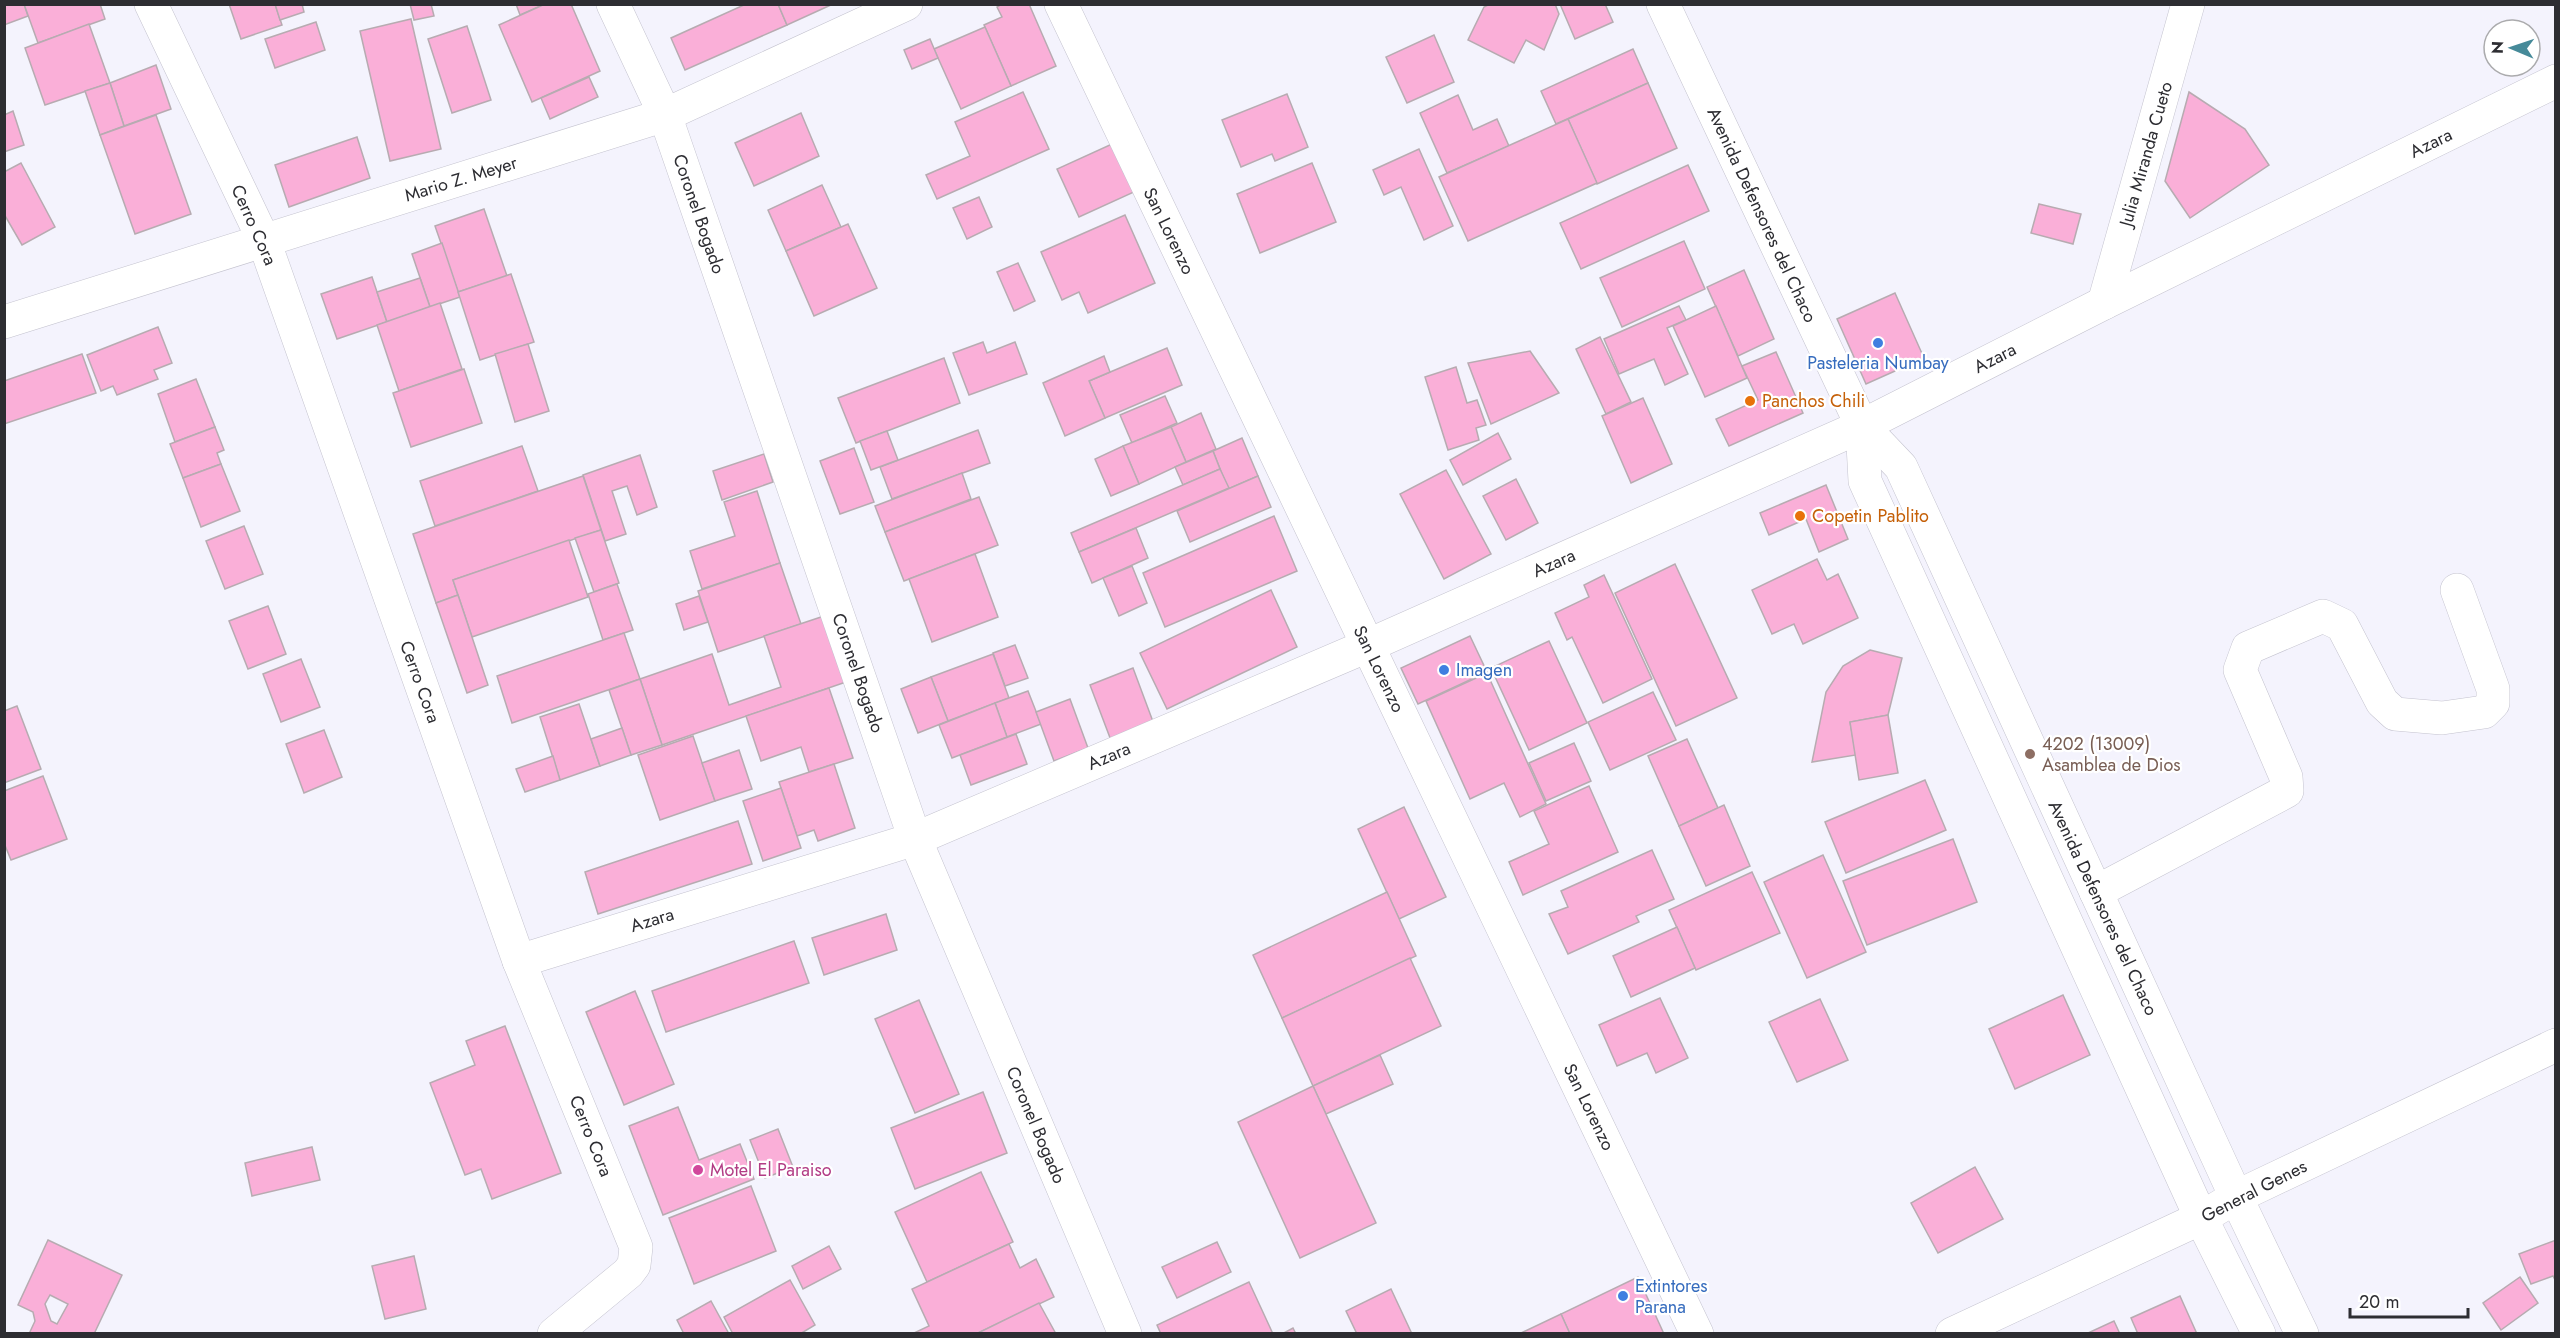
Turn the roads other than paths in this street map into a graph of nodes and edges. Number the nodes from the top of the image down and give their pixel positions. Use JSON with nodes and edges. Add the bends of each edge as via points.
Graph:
{"nodes":[{"id":1,"x":151,"y":4,"type":"edge"},
{"id":2,"x":613,"y":4,"type":"edge"},
{"id":3,"x":906,"y":4,"type":"edge"},
{"id":4,"x":1061,"y":4,"type":"edge"},
{"id":5,"x":1663,"y":4,"type":"edge"},
{"id":6,"x":2188,"y":4,"type":"edge"},
{"id":7,"x":2556,"y":81,"type":"edge"},
{"id":8,"x":664,"y":115,"type":"junction"},
{"id":9,"x":264,"y":241,"type":"junction"},
{"id":10,"x":2104,"y":303,"type":"junction"},
{"id":11,"x":4,"y":322,"type":"edge"},
{"id":12,"x":1862,"y":426,"type":"junction"},
{"id":13,"x":2457,"y":590,"type":"dead end"},
{"id":14,"x":1367,"y":646,"type":"junction"},
{"id":15,"x":915,"y":839,"type":"junction"},
{"id":16,"x":2096,"y":892,"type":"junction"},
{"id":17,"x":519,"y":961,"type":"junction"},
{"id":18,"x":2556,"y":1046,"type":"edge"},
{"id":19,"x":2236,"y":1197,"type":"junction"},
{"id":20,"x":2202,"y":1218,"type":"junction"},
{"id":21,"x":554,"y":1334,"type":"edge"},
{"id":22,"x":1125,"y":1334,"type":"edge"},
{"id":23,"x":1697,"y":1334,"type":"edge"},
{"id":24,"x":1952,"y":1334,"type":"edge"},
{"id":25,"x":2259,"y":1334,"type":"edge"},
{"id":26,"x":2302,"y":1334,"type":"edge"}],
"edges":[{"from":1,"to":9,"type":"street","name":"Cerro Cora"},
{"from":2,"to":8,"type":"street","name":"Coronel Bogado"},
{"from":3,"to":8,"type":"street","name":"Mario Z. Meyer"},
{"from":4,"to":14,"type":"street","name":"San Lorenzo"},
{"from":5,"to":12,"type":"street","name":"Avenida Defensores del Chaco"},
{"from":6,"to":10,"type":"street","name":"Julia Miranda Cueto"},
{"from":7,"to":10,"type":"street","name":"Azara"},
{"from":8,"to":9,"type":"street","name":"Mario Z. Meyer"},
{"from":8,"to":15,"type":"street","name":"Coronel Bogado"},
{"from":9,"to":11,"type":"street","name":"Mario Z. Meyer"},
{"from":9,"to":17,"type":"street","name":"Cerro Cora"},
{"from":10,"to":12,"type":"street","name":"Azara"},
{"from":12,"to":14,"type":"street","name":"Azara"},
{"from":12,"to":16,"type":"street","name":"Avenida Defensores del Chaco","via":[[1901,466]]},
{"from":12,"to":20,"type":"street","name":"Avenida Defensores del Chaco","via":[[1864,481]]},
{"from":13,"to":16,"type":"street","via":[[2493,688],[2493,703],[2484,712],[2442,718],[2395,714],[2382,702],[2342,625],[2323,616],[2247,648],[2240,670],[2286,777],[2287,790]]},
{"from":14,"to":15,"type":"street","name":"Azara"},
{"from":14,"to":23,"type":"street","name":"San Lorenzo"},
{"from":15,"to":17,"type":"street","name":"Azara"},
{"from":15,"to":22,"type":"street","name":"Coronel Bogado"},
{"from":16,"to":19,"type":"street","name":"Avenida Defensores del Chaco"},
{"from":17,"to":21,"type":"street","name":"Cerro Cora","via":[[636,1247],[634,1265],[628,1273]]},
{"from":18,"to":19,"type":"street","name":"General Genes"},
{"from":19,"to":20,"type":"street","name":"General Genes"},
{"from":19,"to":26,"type":"street","name":"Avenida Defensores del Chaco"},
{"from":20,"to":24,"type":"street","name":"General Genes"},
{"from":20,"to":25,"type":"street","name":"Avenida Defensores del Chaco"}]}
